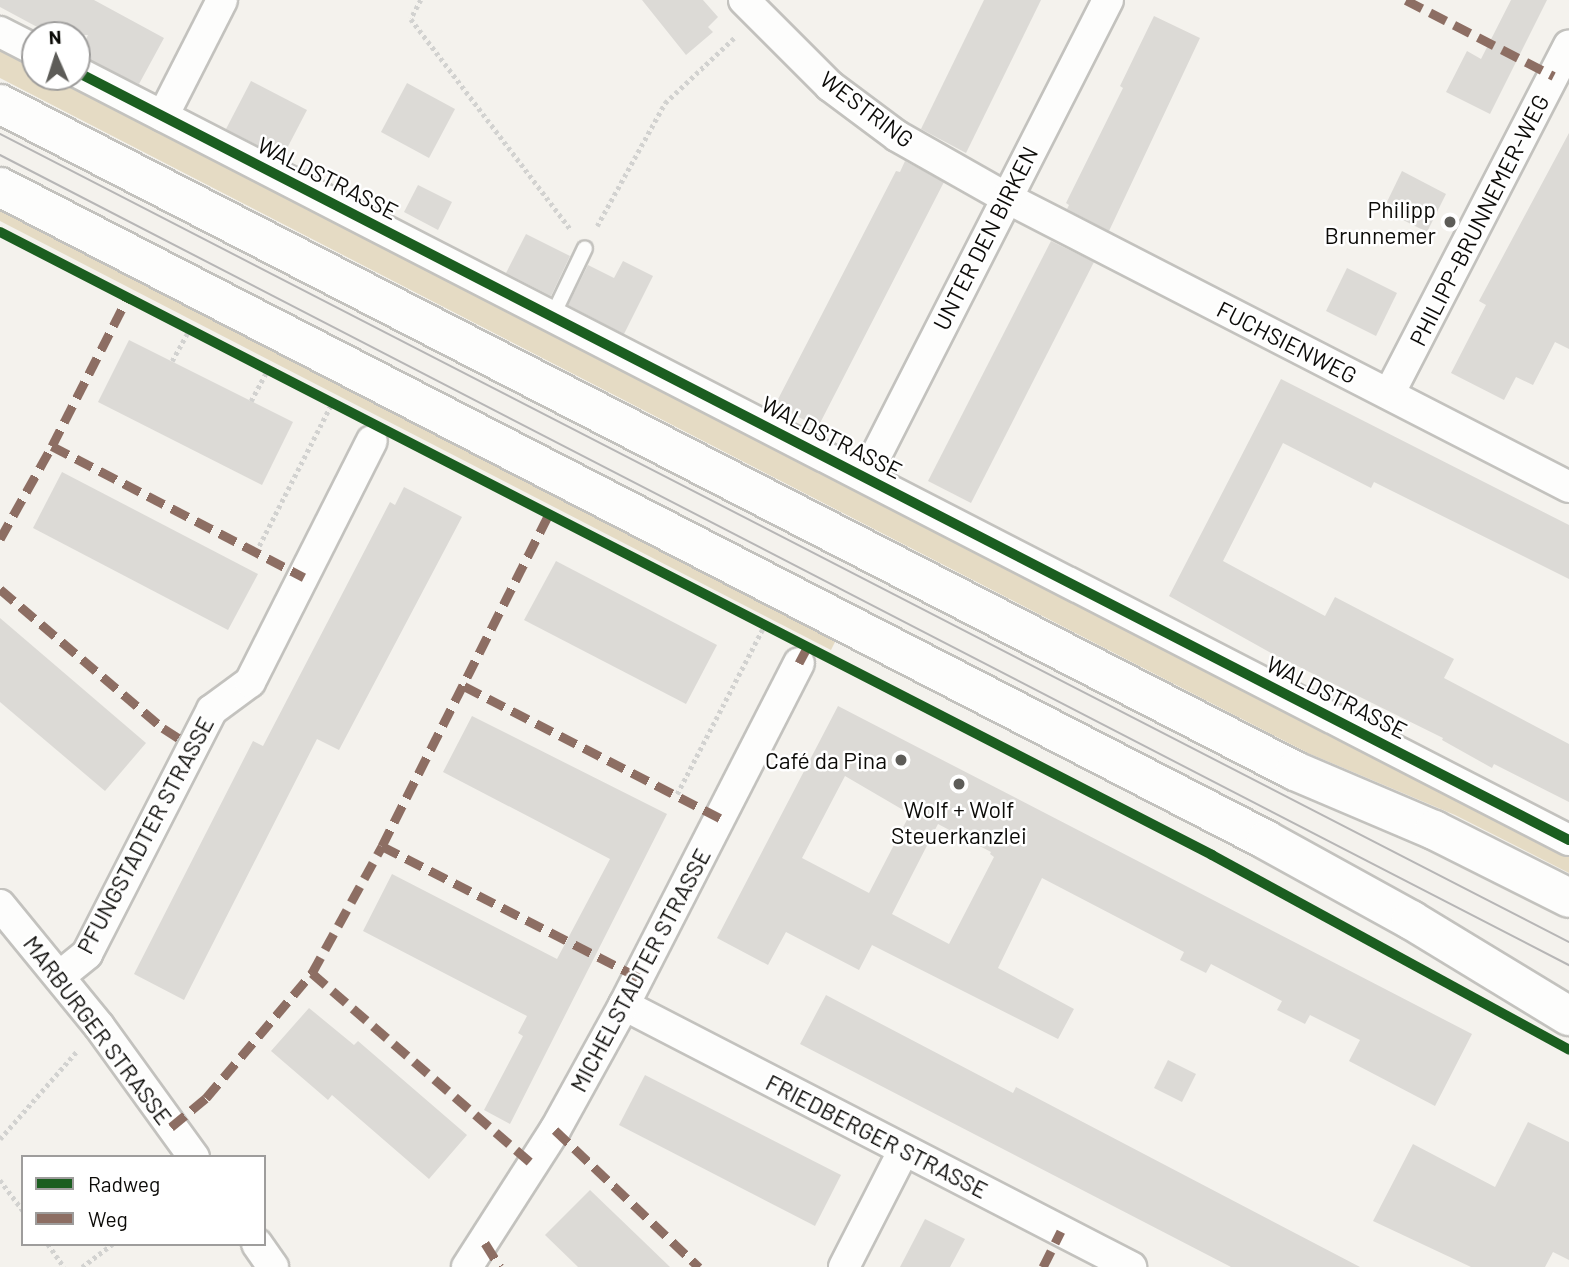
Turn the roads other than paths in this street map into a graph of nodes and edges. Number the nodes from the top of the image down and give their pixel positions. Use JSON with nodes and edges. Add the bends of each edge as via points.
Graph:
{"nodes":[{"id":1,"x":222,"y":0,"type":"edge"},
{"id":2,"x":1108,"y":0,"type":"edge"},
{"id":3,"x":752,"y":8,"type":"edge"},
{"id":4,"x":0,"y":32,"type":"edge"},
{"id":5,"x":21,"y":43,"type":"edge"},
{"id":6,"x":1569,"y":46,"type":"edge"},
{"id":7,"x":91,"y":79,"type":"edge"},
{"id":8,"x":0,"y":104,"type":"edge"},
{"id":9,"x":163,"y":116,"type":"junction"},
{"id":10,"x":0,"y":187,"type":"edge"},
{"id":11,"x":1005,"y":197,"type":"junction"},
{"id":12,"x":585,"y":248,"type":"road end"},
{"id":13,"x":552,"y":317,"type":"junction"},
{"id":14,"x":1389,"y":394,"type":"junction"},
{"id":15,"x":372,"y":441,"type":"dead end"},
{"id":16,"x":865,"y":477,"type":"junction"},
{"id":17,"x":1569,"y":486,"type":"edge"},
{"id":18,"x":799,"y":663,"type":"dead end"},
{"id":19,"x":1569,"y":840,"type":"edge"},
{"id":20,"x":1569,"y":898,"type":"edge"},
{"id":21,"x":0,"y":905,"type":"edge"},
{"id":22,"x":60,"y":976,"type":"junction"},
{"id":23,"x":624,"y":1005,"type":"junction"},
{"id":24,"x":1569,"y":1016,"type":"edge"},
{"id":25,"x":904,"y":1150,"type":"junction"},
{"id":26,"x":193,"y":1155,"type":"edge"},
{"id":27,"x":258,"y":1246,"type":"edge"},
{"id":28,"x":273,"y":1267,"type":"edge"},
{"id":29,"x":467,"y":1267,"type":"edge"},
{"id":30,"x":845,"y":1267,"type":"edge"},
{"id":31,"x":1131,"y":1267,"type":"edge"}],
"edges":[{"from":1,"to":9,"type":"street"},
{"from":2,"to":11,"type":"street","name":"UNTER DEN BIRKEN"},
{"from":3,"to":11,"type":"street","name":"WESTRING","via":[[830,86],[897,136]]},
{"from":4,"to":5,"type":"street"},
{"from":6,"to":14,"type":"street","name":"PHILIPP-BRUNNEMER-WEG"},
{"from":7,"to":9,"type":"street","name":"WALDSTRASSE"},
{"from":8,"to":20,"type":"main road","via":[[1295,771],[1434,830]]},
{"from":9,"to":13,"type":"street","name":"WALDSTRASSE"},
{"from":10,"to":24,"type":"main road","via":[[1266,840],[1411,919]]},
{"from":11,"to":14,"type":"street","name":"FUCHSIENWEG"},
{"from":11,"to":16,"type":"street","name":"UNTER DEN BIRKEN"},
{"from":12,"to":13,"type":"lane"},
{"from":13,"to":16,"type":"street","name":"WALDSTRASSE"},
{"from":14,"to":17,"type":"street","name":"FUCHSIENWEG"},
{"from":15,"to":22,"type":"street","name":"PFUNGSTADTER STRASSE","via":[[250,682],[212,710],[87,954]]},
{"from":16,"to":19,"type":"street","name":"WALDSTRASSE"},
{"from":18,"to":23,"type":"street","name":"MICHELSTADTER STRASSE"},
{"from":21,"to":22,"type":"street","name":"MARBURGER STRASSE"},
{"from":22,"to":26,"type":"street","name":"MARBURGER STRASSE"},
{"from":23,"to":25,"type":"street","name":"FRIEDBERGER STRASSE"},
{"from":23,"to":29,"type":"street","name":"MICHELSTADTER STRASSE","via":[[555,1130]]},
{"from":25,"to":30,"type":"street"},
{"from":25,"to":31,"type":"street","name":"FRIEDBERGER STRASSE"},
{"from":27,"to":28,"type":"street"}]}
